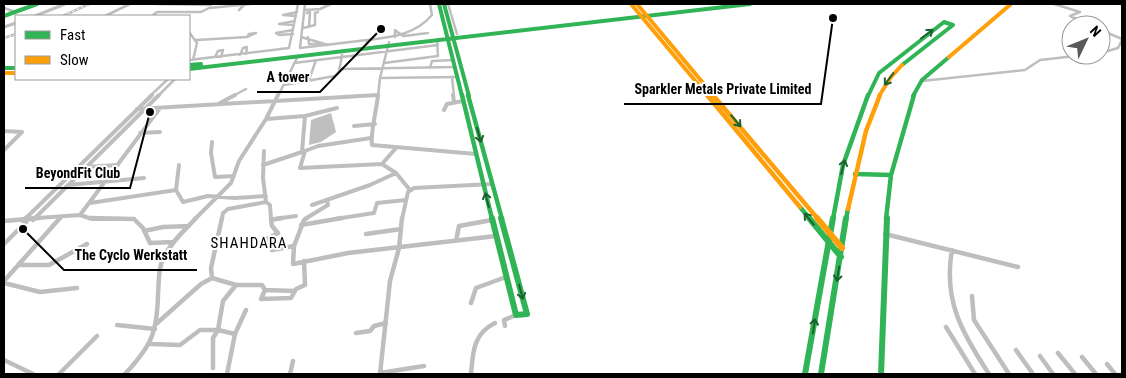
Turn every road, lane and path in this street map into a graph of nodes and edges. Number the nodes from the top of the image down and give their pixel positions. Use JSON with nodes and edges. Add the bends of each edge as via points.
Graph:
{"nodes":[{"id":1,"x":36,"y":4,"type":"edge"},
{"id":2,"x":130,"y":4,"type":"edge"},
{"id":3,"x":155,"y":4,"type":"edge"},
{"id":4,"x":172,"y":4,"type":"edge"},
{"id":5,"x":200,"y":4,"type":"edge"},
{"id":6,"x":251,"y":4,"type":"edge"},
{"id":7,"x":298,"y":4,"type":"edge"},
{"id":8,"x":306,"y":4,"type":"edge"},
{"id":9,"x":331,"y":4,"type":"edge"},
{"id":10,"x":430,"y":4,"type":"edge"},
{"id":11,"x":439,"y":4,"type":"edge"},
{"id":12,"x":444,"y":4,"type":"edge"},
{"id":13,"x":448,"y":4,"type":"edge"},
{"id":14,"x":631,"y":4,"type":"edge"},
{"id":15,"x":636,"y":4,"type":"edge"},
{"id":16,"x":724,"y":4,"type":"edge"},
{"id":17,"x":750,"y":4,"type":"edge"},
{"id":18,"x":1011,"y":4,"type":"edge"},
{"id":19,"x":1054,"y":4,"type":"edge"},
{"id":20,"x":176,"y":6,"type":"junction"},
{"id":21,"x":193,"y":6,"type":"edge"},
{"id":22,"x":226,"y":6,"type":"edge"},
{"id":23,"x":244,"y":7,"type":"edge"},
{"id":24,"x":4,"y":8,"type":"edge"},
{"id":25,"x":239,"y":10,"type":"dead end"},
{"id":26,"x":156,"y":11,"type":"dead end"},
{"id":27,"x":16,"y":12,"type":"junction"},
{"id":28,"x":185,"y":12,"type":"junction"},
{"id":29,"x":305,"y":12,"type":"junction"},
{"id":30,"x":318,"y":12,"type":"dead end"},
{"id":31,"x":107,"y":15,"type":"edge"},
{"id":32,"x":153,"y":15,"type":"edge"},
{"id":33,"x":181,"y":15,"type":"edge"},
{"id":34,"x":642,"y":15,"type":"junction"},
{"id":35,"x":1072,"y":15,"type":"edge"},
{"id":36,"x":4,"y":16,"type":"edge"},
{"id":37,"x":295,"y":23,"type":"junction"},
{"id":38,"x":309,"y":27,"type":"junction"},
{"id":39,"x":303,"y":28,"type":"junction"},
{"id":40,"x":293,"y":32,"type":"junction"},
{"id":41,"x":190,"y":33,"type":"edge"},
{"id":42,"x":428,"y":35,"type":"junction"},
{"id":43,"x":403,"y":36,"type":"junction"},
{"id":44,"x":452,"y":36,"type":"junction"},
{"id":45,"x":301,"y":37,"type":"junction"},
{"id":46,"x":395,"y":37,"type":"junction"},
{"id":47,"x":247,"y":38,"type":"dead end"},
{"id":48,"x":308,"y":38,"type":"junction"},
{"id":49,"x":1122,"y":39,"type":"edge"},
{"id":50,"x":196,"y":40,"type":"junction"},
{"id":51,"x":325,"y":42,"type":"junction"},
{"id":52,"x":369,"y":42,"type":"junction"},
{"id":53,"x":437,"y":43,"type":"junction"},
{"id":54,"x":388,"y":44,"type":"junction"},
{"id":55,"x":328,"y":45,"type":"junction"},
{"id":56,"x":343,"y":50,"type":"junction"},
{"id":57,"x":1111,"y":50,"type":"edge"},
{"id":58,"x":386,"y":52,"type":"junction"},
{"id":59,"x":240,"y":54,"type":"junction"},
{"id":60,"x":246,"y":54,"type":"junction"},
{"id":61,"x":268,"y":54,"type":"junction"},
{"id":62,"x":221,"y":56,"type":"junction"},
{"id":63,"x":298,"y":56,"type":"junction"},
{"id":64,"x":215,"y":57,"type":"junction"},
{"id":65,"x":341,"y":57,"type":"junction"},
{"id":66,"x":1061,"y":58,"type":"edge"},
{"id":67,"x":191,"y":60,"type":"edge"},
{"id":68,"x":316,"y":60,"type":"junction"},
{"id":69,"x":454,"y":60,"type":"junction"},
{"id":70,"x":294,"y":63,"type":"junction"},
{"id":71,"x":384,"y":63,"type":"junction"},
{"id":72,"x":190,"y":67,"type":"edge"},
{"id":73,"x":190,"y":67,"type":"edge"},
{"id":74,"x":455,"y":67,"type":"junction"},
{"id":75,"x":430,"y":68,"type":"junction"},
{"id":76,"x":339,"y":69,"type":"junction"},
{"id":77,"x":382,"y":69,"type":"junction"},
{"id":78,"x":455,"y":77,"type":"junction"},
{"id":79,"x":380,"y":78,"type":"junction"},
{"id":80,"x":167,"y":80,"type":"edge"},
{"id":81,"x":174,"y":80,"type":"edge"},
{"id":82,"x":309,"y":80,"type":"junction"},
{"id":83,"x":920,"y":82,"type":"junction"},
{"id":84,"x":284,"y":85,"type":"junction"},
{"id":85,"x":246,"y":89,"type":"dead end"},
{"id":86,"x":378,"y":95,"type":"junction"},
{"id":87,"x":275,"y":101,"type":"junction"},
{"id":88,"x":463,"y":101,"type":"junction"},
{"id":89,"x":454,"y":102,"type":"junction"},
{"id":90,"x":218,"y":104,"type":"junction"},
{"id":91,"x":146,"y":108,"type":"junction"},
{"id":92,"x":160,"y":108,"type":"junction"},
{"id":93,"x":337,"y":108,"type":"dead end"},
{"id":94,"x":137,"y":109,"type":"junction"},
{"id":95,"x":444,"y":110,"type":"dead end"},
{"id":96,"x":304,"y":116,"type":"junction"},
{"id":97,"x":266,"y":120,"type":"junction"},
{"id":98,"x":375,"y":124,"type":"junction"},
{"id":99,"x":354,"y":126,"type":"dead end"},
{"id":100,"x":4,"y":131,"type":"edge"},
{"id":101,"x":160,"y":132,"type":"dead end"},
{"id":102,"x":140,"y":133,"type":"junction"},
{"id":103,"x":371,"y":138,"type":"junction"},
{"id":104,"x":212,"y":142,"type":"dead end"},
{"id":105,"x":396,"y":148,"type":"junction"},
{"id":106,"x":4,"y":150,"type":"edge"},
{"id":107,"x":264,"y":150,"type":"dead end"},
{"id":108,"x":303,"y":151,"type":"junction"},
{"id":109,"x":476,"y":154,"type":"junction"},
{"id":110,"x":382,"y":164,"type":"junction"},
{"id":111,"x":118,"y":165,"type":"junction"},
{"id":112,"x":263,"y":165,"type":"junction"},
{"id":113,"x":179,"y":166,"type":"dead end"},
{"id":114,"x":86,"y":167,"type":"junction"},
{"id":115,"x":396,"y":173,"type":"junction"},
{"id":116,"x":855,"y":174,"type":"junction"},
{"id":117,"x":891,"y":175,"type":"junction"},
{"id":118,"x":234,"y":176,"type":"junction"},
{"id":119,"x":144,"y":178,"type":"dead end"},
{"id":120,"x":105,"y":183,"type":"junction"},
{"id":121,"x":483,"y":184,"type":"junction"},
{"id":122,"x":492,"y":184,"type":"junction"},
{"id":123,"x":68,"y":185,"type":"junction"},
{"id":124,"x":176,"y":190,"type":"junction"},
{"id":125,"x":410,"y":190,"type":"junction"},
{"id":126,"x":218,"y":196,"type":"junction"},
{"id":127,"x":266,"y":196,"type":"junction"},
{"id":128,"x":327,"y":200,"type":"junction"},
{"id":129,"x":406,"y":200,"type":"junction"},
{"id":130,"x":266,"y":202,"type":"junction"},
{"id":131,"x":90,"y":204,"type":"junction"},
{"id":132,"x":312,"y":205,"type":"dead end"},
{"id":133,"x":80,"y":215,"type":"junction"},
{"id":134,"x":296,"y":216,"type":"dead end"},
{"id":135,"x":60,"y":218,"type":"junction"},
{"id":136,"x":271,"y":220,"type":"junction"},
{"id":137,"x":492,"y":220,"type":"junction"},
{"id":138,"x":4,"y":221,"type":"edge"},
{"id":139,"x":27,"y":221,"type":"junction"},
{"id":140,"x":301,"y":225,"type":"junction"},
{"id":141,"x":189,"y":226,"type":"junction"},
{"id":142,"x":400,"y":229,"type":"junction"},
{"id":143,"x":144,"y":231,"type":"junction"},
{"id":144,"x":366,"y":234,"type":"dead end"},
{"id":145,"x":830,"y":234,"type":"junction"},
{"id":146,"x":885,"y":234,"type":"junction"},
{"id":147,"x":496,"y":236,"type":"junction"},
{"id":148,"x":265,"y":240,"type":"dead end"},
{"id":149,"x":456,"y":241,"type":"junction"},
{"id":150,"x":173,"y":242,"type":"junction"},
{"id":151,"x":828,"y":242,"type":"junction"},
{"id":152,"x":4,"y":244,"type":"edge"},
{"id":153,"x":87,"y":244,"type":"dead end"},
{"id":154,"x":294,"y":246,"type":"junction"},
{"id":155,"x":399,"y":248,"type":"junction"},
{"id":156,"x":842,"y":248,"type":"junction"},
{"id":157,"x":272,"y":250,"type":"dead end"},
{"id":158,"x":952,"y":250,"type":"junction"},
{"id":159,"x":840,"y":257,"type":"junction"},
{"id":160,"x":304,"y":261,"type":"junction"},
{"id":161,"x":18,"y":265,"type":"junction"},
{"id":162,"x":1018,"y":267,"type":"dead end"},
{"id":163,"x":506,"y":277,"type":"junction"},
{"id":164,"x":212,"y":278,"type":"junction"},
{"id":165,"x":4,"y":282,"type":"edge"},
{"id":166,"x":236,"y":285,"type":"junction"},
{"id":167,"x":77,"y":288,"type":"dead end"},
{"id":168,"x":265,"y":290,"type":"junction"},
{"id":169,"x":295,"y":290,"type":"junction"},
{"id":170,"x":972,"y":296,"type":"dead end"},
{"id":171,"x":471,"y":304,"type":"dead end"},
{"id":172,"x":246,"y":310,"type":"dead end"},
{"id":173,"x":516,"y":315,"type":"junction"},
{"id":174,"x":386,"y":323,"type":"junction"},
{"id":175,"x":495,"y":323,"type":"dead end"},
{"id":176,"x":117,"y":325,"type":"dead end"},
{"id":177,"x":156,"y":326,"type":"junction"},
{"id":178,"x":504,"y":326,"type":"dead end"},
{"id":179,"x":946,"y":328,"type":"dead end"},
{"id":180,"x":218,"y":330,"type":"junction"},
{"id":181,"x":356,"y":333,"type":"dead end"},
{"id":182,"x":235,"y":334,"type":"junction"},
{"id":183,"x":97,"y":336,"type":"dead end"},
{"id":184,"x":150,"y":344,"type":"junction"},
{"id":185,"x":1016,"y":350,"type":"dead end"},
{"id":186,"x":1058,"y":353,"type":"dead end"},
{"id":187,"x":1040,"y":356,"type":"dead end"},
{"id":188,"x":1082,"y":357,"type":"dead end"},
{"id":189,"x":4,"y":360,"type":"edge"},
{"id":190,"x":293,"y":361,"type":"dead end"},
{"id":191,"x":1107,"y":364,"type":"dead end"},
{"id":192,"x":424,"y":366,"type":"dead end"},
{"id":193,"x":213,"y":368,"type":"dead end"},
{"id":194,"x":33,"y":374,"type":"edge"},
{"id":195,"x":59,"y":374,"type":"edge"},
{"id":196,"x":124,"y":374,"type":"edge"},
{"id":197,"x":227,"y":374,"type":"edge"},
{"id":198,"x":290,"y":374,"type":"edge"},
{"id":199,"x":380,"y":374,"type":"edge"},
{"id":200,"x":471,"y":374,"type":"edge"},
{"id":201,"x":805,"y":374,"type":"edge"},
{"id":202,"x":821,"y":374,"type":"edge"},
{"id":203,"x":881,"y":374,"type":"edge"},
{"id":204,"x":975,"y":374,"type":"edge"},
{"id":205,"x":989,"y":374,"type":"edge"},
{"id":206,"x":1009,"y":374,"type":"edge"},
{"id":207,"x":1032,"y":374,"type":"edge"},
{"id":208,"x":1053,"y":374,"type":"edge"},
{"id":209,"x":1074,"y":374,"type":"edge"},
{"id":210,"x":1096,"y":374,"type":"edge"},
{"id":211,"x":1115,"y":374,"type":"edge"}],
"edges":[{"from":1,"to":27,"type":"street"},
{"from":2,"to":31,"type":"street"},
{"from":3,"to":20,"type":"street"},
{"from":4,"to":21,"type":"street"},
{"from":5,"to":21,"type":"street"},
{"from":6,"to":23,"type":"street"},
{"from":7,"to":37,"type":"street"},
{"from":8,"to":29,"type":"street"},
{"from":9,"to":29,"type":"street"},
{"from":10,"to":43,"type":"street","via":[[432,15],[428,20]]},
{"from":11,"to":44,"type":"street"},
{"from":12,"to":44,"type":"street"},
{"from":13,"to":44,"type":"street"},
{"from":14,"to":34,"type":"street"},
{"from":15,"to":34,"type":"street"},
{"from":16,"to":34,"type":"street"},
{"from":17,"to":34,"type":"street"},
{"from":18,"to":83,"type":"street"},
{"from":19,"to":35,"type":"street","via":[[1080,12]]},
{"from":20,"to":21,"type":"street"},
{"from":20,"to":26,"type":"street"},
{"from":21,"to":22,"type":"street"},
{"from":21,"to":28,"type":"street"},
{"from":22,"to":23,"type":"street"},
{"from":22,"to":28,"type":"street"},
{"from":23,"to":25,"type":"street"},
{"from":24,"to":27,"type":"street"},
{"from":27,"to":36,"type":"street"},
{"from":28,"to":32,"type":"street","via":[[157,12]]},
{"from":28,"to":33,"type":"street"},
{"from":29,"to":38,"type":"street","via":[[310,12]]},
{"from":29,"to":39,"type":"street"},
{"from":30,"to":38,"type":"street","via":[[315,13],[315,25]]},
{"from":34,"to":44,"type":"street"},
{"from":34,"to":145,"type":"street","one_way":true},
{"from":151,"to":34,"type":"street","one_way":true},
{"from":37,"to":37,"type":"street","via":[[279,24]]},
{"from":37,"to":40,"type":"street"},
{"from":38,"to":39,"type":"street"},
{"from":39,"to":45,"type":"street"},
{"from":40,"to":40,"type":"street","via":[[278,35],[276,33]]},
{"from":40,"to":61,"type":"street","via":[[289,48]]},
{"from":41,"to":50,"type":"street"},
{"from":42,"to":43,"type":"street"},
{"from":42,"to":44,"type":"street"},
{"from":42,"to":54,"type":"street"},
{"from":43,"to":46,"type":"street"},
{"from":43,"to":46,"type":"street","via":[[395,30]]},
{"from":44,"to":53,"type":"street"},
{"from":44,"to":69,"type":"street"},
{"from":44,"to":122,"type":"street","one_way":true},
{"from":45,"to":48,"type":"street"},
{"from":45,"to":55,"type":"street","via":[[300,48]]},
{"from":46,"to":52,"type":"street"},
{"from":47,"to":50,"type":"street"},
{"from":48,"to":51,"type":"street"},
{"from":48,"to":51,"type":"street","via":[[308,44]]},
{"from":49,"to":57,"type":"street","via":[[1118,48]]},
{"from":50,"to":67,"type":"street"},
{"from":51,"to":55,"type":"street"},
{"from":52,"to":54,"type":"street"},
{"from":52,"to":55,"type":"street"},
{"from":52,"to":61,"type":"street"},
{"from":53,"to":54,"type":"street"},
{"from":53,"to":58,"type":"street"},
{"from":53,"to":71,"type":"street","via":[[438,56]]},
{"from":54,"to":56,"type":"street"},
{"from":54,"to":58,"type":"street"},
{"from":56,"to":63,"type":"street"},
{"from":56,"to":65,"type":"street"},
{"from":58,"to":65,"type":"street"},
{"from":58,"to":71,"type":"street"},
{"from":59,"to":60,"type":"street"},
{"from":59,"to":60,"type":"street","via":[[246,47]]},
{"from":59,"to":62,"type":"street"},
{"from":60,"to":61,"type":"street"},
{"from":61,"to":72,"type":"street"},
{"from":62,"to":64,"type":"street"},
{"from":62,"to":64,"type":"street","via":[[223,50],[218,51]]},
{"from":63,"to":70,"type":"street"},
{"from":63,"to":73,"type":"street"},
{"from":64,"to":67,"type":"street"},
{"from":65,"to":68,"type":"street"},
{"from":65,"to":76,"type":"street"},
{"from":66,"to":83,"type":"street","via":[[1042,60],[1025,70]]},
{"from":68,"to":70,"type":"street"},
{"from":68,"to":82,"type":"street"},
{"from":69,"to":74,"type":"street"},
{"from":69,"to":75,"type":"street","via":[[432,62]]},
{"from":70,"to":84,"type":"street"},
{"from":71,"to":77,"type":"street"},
{"from":74,"to":75,"type":"street"},
{"from":74,"to":78,"type":"street"},
{"from":75,"to":77,"type":"street"},
{"from":76,"to":77,"type":"street"},
{"from":76,"to":82,"type":"street","via":[[335,76]]},
{"from":77,"to":79,"type":"street"},
{"from":78,"to":79,"type":"street"},
{"from":78,"to":88,"type":"street"},
{"from":78,"to":89,"type":"street"},
{"from":79,"to":86,"type":"street"},
{"from":80,"to":94,"type":"street"},
{"from":81,"to":91,"type":"street"},
{"from":82,"to":84,"type":"street"},
{"from":83,"to":117,"type":"street"},
{"from":84,"to":87,"type":"street"},
{"from":85,"to":90,"type":"street"},
{"from":86,"to":87,"type":"street"},
{"from":86,"to":98,"type":"street"},
{"from":87,"to":90,"type":"street"},
{"from":87,"to":97,"type":"street"},
{"from":88,"to":89,"type":"street"},
{"from":88,"to":109,"type":"street"},
{"from":89,"to":95,"type":"street","via":[[447,104]]},
{"from":90,"to":92,"type":"street"},
{"from":91,"to":92,"type":"street"},
{"from":91,"to":94,"type":"street"},
{"from":91,"to":114,"type":"street"},
{"from":92,"to":102,"type":"street"},
{"from":93,"to":96,"type":"street"},
{"from":94,"to":139,"type":"street"},
{"from":96,"to":97,"type":"street"},
{"from":96,"to":108,"type":"street"},
{"from":97,"to":118,"type":"street"},
{"from":98,"to":99,"type":"street"},
{"from":98,"to":103,"type":"street"},
{"from":100,"to":106,"type":"street","via":[[22,132]]},
{"from":101,"to":102,"type":"street"},
{"from":102,"to":111,"type":"street"},
{"from":103,"to":105,"type":"street","via":[[374,146]]},
{"from":103,"to":108,"type":"street"},
{"from":104,"to":118,"type":"street","via":[[215,177]]},
{"from":105,"to":109,"type":"street"},
{"from":105,"to":110,"type":"street"},
{"from":107,"to":112,"type":"street"},
{"from":108,"to":110,"type":"street","via":[[300,168]]},
{"from":108,"to":112,"type":"street"},
{"from":109,"to":121,"type":"street"},
{"from":110,"to":115,"type":"street"},
{"from":111,"to":114,"type":"street"},
{"from":111,"to":120,"type":"street"},
{"from":112,"to":127,"type":"street"},
{"from":113,"to":124,"type":"street"},
{"from":114,"to":123,"type":"street"},
{"from":115,"to":125,"type":"street"},
{"from":115,"to":128,"type":"street"},
{"from":116,"to":117,"type":"street"},
{"from":145,"to":116,"type":"street","one_way":true,"via":[[843,165],[862,108],[878,75],[944,22],[952,24],[886,81]]},
{"from":116,"to":156,"type":"street"},
{"from":117,"to":146,"type":"street"},
{"from":118,"to":126,"type":"street"},
{"from":119,"to":120,"type":"street"},
{"from":120,"to":123,"type":"street"},
{"from":120,"to":131,"type":"street"},
{"from":121,"to":122,"type":"street"},
{"from":121,"to":125,"type":"street"},
{"from":137,"to":121,"type":"street","one_way":true},
{"from":122,"to":173,"type":"street","one_way":true,"via":[[527,314]]},
{"from":123,"to":139,"type":"street"},
{"from":124,"to":126,"type":"street","via":[[183,202]]},
{"from":124,"to":131,"type":"street"},
{"from":125,"to":129,"type":"street"},
{"from":126,"to":127,"type":"street"},
{"from":126,"to":141,"type":"street"},
{"from":127,"to":130,"type":"street"},
{"from":128,"to":132,"type":"street"},
{"from":128,"to":140,"type":"street","via":[[328,205],[310,215]]},
{"from":129,"to":140,"type":"street","via":[[377,203],[374,213]]},
{"from":129,"to":142,"type":"street"},
{"from":130,"to":136,"type":"street","via":[[270,205]]},
{"from":130,"to":164,"type":"street","via":[[228,209],[223,213],[211,268]]},
{"from":131,"to":133,"type":"street"},
{"from":133,"to":135,"type":"street"},
{"from":133,"to":143,"type":"street","via":[[92,219],[134,219]]},
{"from":134,"to":136,"type":"street"},
{"from":135,"to":139,"type":"street"},
{"from":135,"to":161,"type":"street"},
{"from":136,"to":148,"type":"street","via":[[278,233]]},
{"from":137,"to":147,"type":"street"},
{"from":137,"to":149,"type":"street","via":[[461,224],[457,228]]},
{"from":138,"to":139,"type":"street"},
{"from":139,"to":152,"type":"street"},
{"from":140,"to":154,"type":"street"},
{"from":141,"to":143,"type":"street"},
{"from":141,"to":150,"type":"street"},
{"from":142,"to":144,"type":"street"},
{"from":142,"to":155,"type":"street"},
{"from":143,"to":150,"type":"street","via":[[150,243]]},
{"from":145,"to":151,"type":"street"},
{"from":145,"to":156,"type":"street"},
{"from":146,"to":158,"type":"street"},
{"from":146,"to":203,"type":"street"},
{"from":147,"to":149,"type":"street"},
{"from":147,"to":163,"type":"street"},
{"from":149,"to":155,"type":"street"},
{"from":150,"to":177,"type":"street","via":[[159,270]]},
{"from":151,"to":159,"type":"street"},
{"from":201,"to":151,"type":"street","one_way":true},
{"from":153,"to":161,"type":"street","via":[[49,265]]},
{"from":154,"to":157,"type":"street"},
{"from":154,"to":160,"type":"street","via":[[292,264]]},
{"from":155,"to":160,"type":"street"},
{"from":155,"to":174,"type":"street","via":[[390,281]]},
{"from":156,"to":159,"type":"street"},
{"from":158,"to":162,"type":"street"},
{"from":158,"to":205,"type":"street","via":[[947,269],[951,302],[970,346]]},
{"from":159,"to":202,"type":"street","one_way":true},
{"from":160,"to":169,"type":"street","via":[[305,285]]},
{"from":161,"to":165,"type":"street"},
{"from":163,"to":171,"type":"street","via":[[476,288]]},
{"from":163,"to":173,"type":"street"},
{"from":164,"to":166,"type":"street"},
{"from":164,"to":177,"type":"street","via":[[201,284]]},
{"from":165,"to":167,"type":"street","via":[[40,292]]},
{"from":166,"to":168,"type":"street","via":[[262,285]]},
{"from":166,"to":180,"type":"street","via":[[223,301]]},
{"from":168,"to":169,"type":"street"},
{"from":168,"to":169,"type":"street","via":[[261,299],[289,299]]},
{"from":170,"to":206,"type":"street","via":[[974,320]]},
{"from":172,"to":182,"type":"street"},
{"from":173,"to":178,"type":"street","via":[[504,320]]},
{"from":174,"to":181,"type":"street","via":[[374,326],[370,332]]},
{"from":174,"to":199,"type":"street"},
{"from":175,"to":200,"type":"street","via":[[479,332],[474,343]]},
{"from":176,"to":177,"type":"street"},
{"from":177,"to":184,"type":"street"},
{"from":179,"to":204,"type":"street"},
{"from":180,"to":182,"type":"street"},
{"from":180,"to":184,"type":"street","via":[[196,332],[180,345]]},
{"from":180,"to":193,"type":"street","via":[[212,341]]},
{"from":182,"to":197,"type":"street"},
{"from":183,"to":195,"type":"street"},
{"from":184,"to":196,"type":"street"},
{"from":185,"to":207,"type":"street"},
{"from":186,"to":209,"type":"street"},
{"from":187,"to":208,"type":"street"},
{"from":188,"to":210,"type":"street"},
{"from":189,"to":194,"type":"street"},
{"from":190,"to":198,"type":"street"},
{"from":191,"to":211,"type":"street"},
{"from":192,"to":199,"type":"street"}]}
